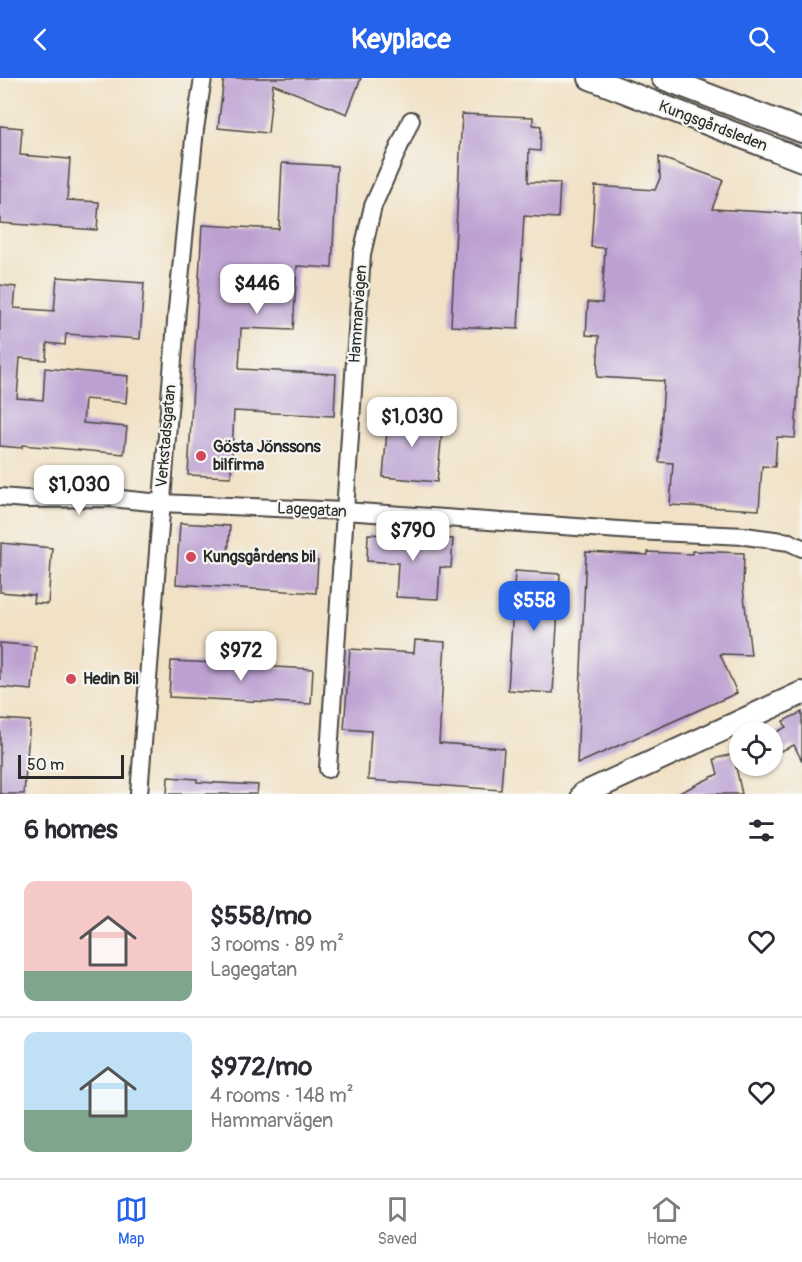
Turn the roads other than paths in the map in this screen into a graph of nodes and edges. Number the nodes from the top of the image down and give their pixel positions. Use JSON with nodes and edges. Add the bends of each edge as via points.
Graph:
{"nodes":[{"id":1,"x":203,"y":78,"type":"edge"},
{"id":2,"x":590,"y":78,"type":"edge"},
{"id":3,"x":663,"y":78,"type":"edge"},
{"id":4,"x":411,"y":120,"type":"dead end"},
{"id":5,"x":802,"y":131,"type":"edge"},
{"id":6,"x":802,"y":160,"type":"edge"},
{"id":7,"x":0,"y":497,"type":"edge"},
{"id":8,"x":160,"y":503,"type":"junction"},
{"id":9,"x":344,"y":511,"type":"junction"},
{"id":10,"x":802,"y":548,"type":"edge"},
{"id":11,"x":802,"y":693,"type":"edge"},
{"id":12,"x":328,"y":769,"type":"dead end"},
{"id":13,"x":594,"y":792,"type":"edge"},
{"id":14,"x":140,"y":794,"type":"edge"}],
"edges":[{"from":1,"to":8,"type":"street","name":"Verkstadsgatan"},
{"from":2,"to":6,"type":"main road","name":"Kungsgårdsleden"},
{"from":3,"to":5,"type":"main road","name":"Kungsgårdsleden"},
{"from":4,"to":9,"type":"street","name":"Hammarvägen","via":[[374,206],[362,254]]},
{"from":7,"to":8,"type":"street","name":"Lagegatan","via":[[110,498]]},
{"from":8,"to":9,"type":"street","name":"Lagegatan"},
{"from":8,"to":14,"type":"street","name":"Verkstadsgatan"},
{"from":9,"to":10,"type":"street","name":"Lagegatan","via":[[745,536],[789,542]]},
{"from":9,"to":12,"type":"street","name":"Hammarvägen"},
{"from":11,"to":13,"type":"main road"}]}
